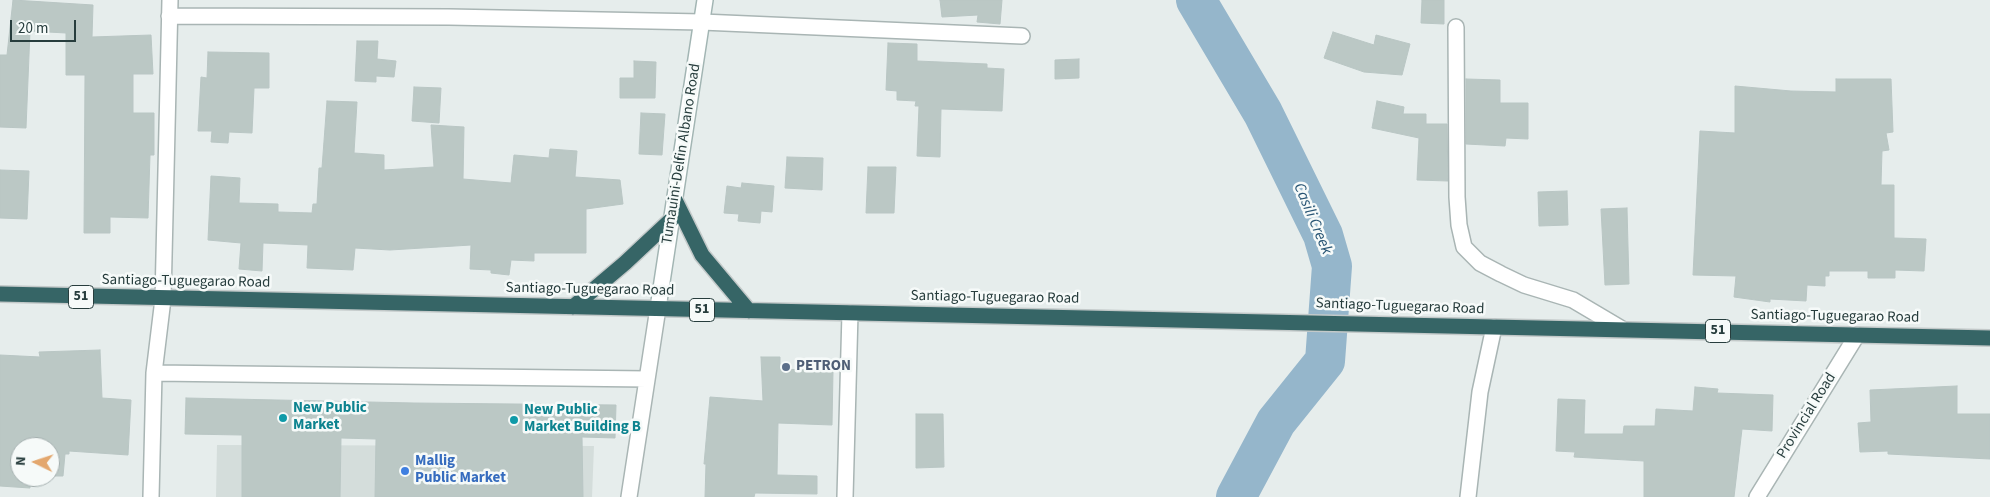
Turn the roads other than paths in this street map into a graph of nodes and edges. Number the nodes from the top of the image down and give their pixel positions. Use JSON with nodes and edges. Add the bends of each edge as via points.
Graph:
{"nodes":[{"id":1,"x":170,"y":0,"type":"edge"},
{"id":2,"x":705,"y":0,"type":"edge"},
{"id":3,"x":169,"y":16,"type":"junction"},
{"id":4,"x":702,"y":22,"type":"junction"},
{"id":5,"x":1456,"y":27,"type":"dead end"},
{"id":6,"x":1022,"y":36,"type":"dead end"},
{"id":7,"x":675,"y":200,"type":"junction"},
{"id":8,"x":672,"y":219,"type":"junction"},
{"id":9,"x":0,"y":294,"type":"edge"},
{"id":10,"x":163,"y":299,"type":"junction"},
{"id":11,"x":573,"y":307,"type":"junction"},
{"id":12,"x":658,"y":308,"type":"junction"},
{"id":13,"x":748,"y":312,"type":"junction"},
{"id":14,"x":850,"y":313,"type":"junction"},
{"id":15,"x":1494,"y":327,"type":"junction"},
{"id":16,"x":1622,"y":329,"type":"junction"},
{"id":17,"x":1857,"y":335,"type":"junction"},
{"id":18,"x":1990,"y":338,"type":"edge"},
{"id":19,"x":154,"y":373,"type":"junction"},
{"id":20,"x":647,"y":379,"type":"junction"},
{"id":21,"x":151,"y":497,"type":"edge"},
{"id":22,"x":629,"y":497,"type":"edge"},
{"id":23,"x":845,"y":497,"type":"edge"},
{"id":24,"x":1468,"y":497,"type":"edge"},
{"id":25,"x":1757,"y":497,"type":"edge"}],
"edges":[{"from":1,"to":3,"type":"street"},
{"from":2,"to":4,"type":"street","name":"Tumauini-Delfin Albano Road"},
{"from":3,"to":4,"type":"street"},
{"from":3,"to":10,"type":"street"},
{"from":4,"to":6,"type":"street"},
{"from":4,"to":7,"type":"street","name":"Tumauini-Delfin Albano Road"},
{"from":5,"to":16,"type":"street","via":[[1457,197],[1464,247],[1480,263],[1501,274],[1524,285],[1573,300]]},
{"from":7,"to":8,"type":"street","name":"Tumauini-Delfin Albano Road"},
{"from":7,"to":13,"type":"highway","via":[[702,255]]},
{"from":8,"to":11,"type":"highway"},
{"from":8,"to":12,"type":"street","name":"Tumauini-Delfin Albano Road"},
{"from":9,"to":10,"type":"highway","name":"Santiago-Tuguegarao Road","number":"51"},
{"from":10,"to":11,"type":"highway","name":"Santiago-Tuguegarao Road","number":"51"},
{"from":10,"to":19,"type":"street"},
{"from":11,"to":12,"type":"highway","name":"Santiago-Tuguegarao Road","number":"51"},
{"from":12,"to":13,"type":"highway","name":"Santiago-Tuguegarao Road","number":"51"},
{"from":12,"to":20,"type":"street","name":"Tumauini-Delfin Albano Road"},
{"from":13,"to":14,"type":"highway","name":"Santiago-Tuguegarao Road","number":"51"},
{"from":14,"to":15,"type":"highway","name":"Santiago-Tuguegarao Road","number":"51"},
{"from":14,"to":23,"type":"street"},
{"from":15,"to":16,"type":"highway","name":"Santiago-Tuguegarao Road","number":"51"},
{"from":15,"to":24,"type":"street","via":[[1480,392]]},
{"from":16,"to":17,"type":"highway","name":"Santiago-Tuguegarao Road","number":"51"},
{"from":17,"to":18,"type":"highway","name":"Santiago-Tuguegarao Road","number":"51"},
{"from":17,"to":25,"type":"street","name":"Provincial Road"},
{"from":19,"to":20,"type":"street"},
{"from":19,"to":21,"type":"street"},
{"from":20,"to":22,"type":"street","name":"Tumauini-Delfin Albano Road"}]}
